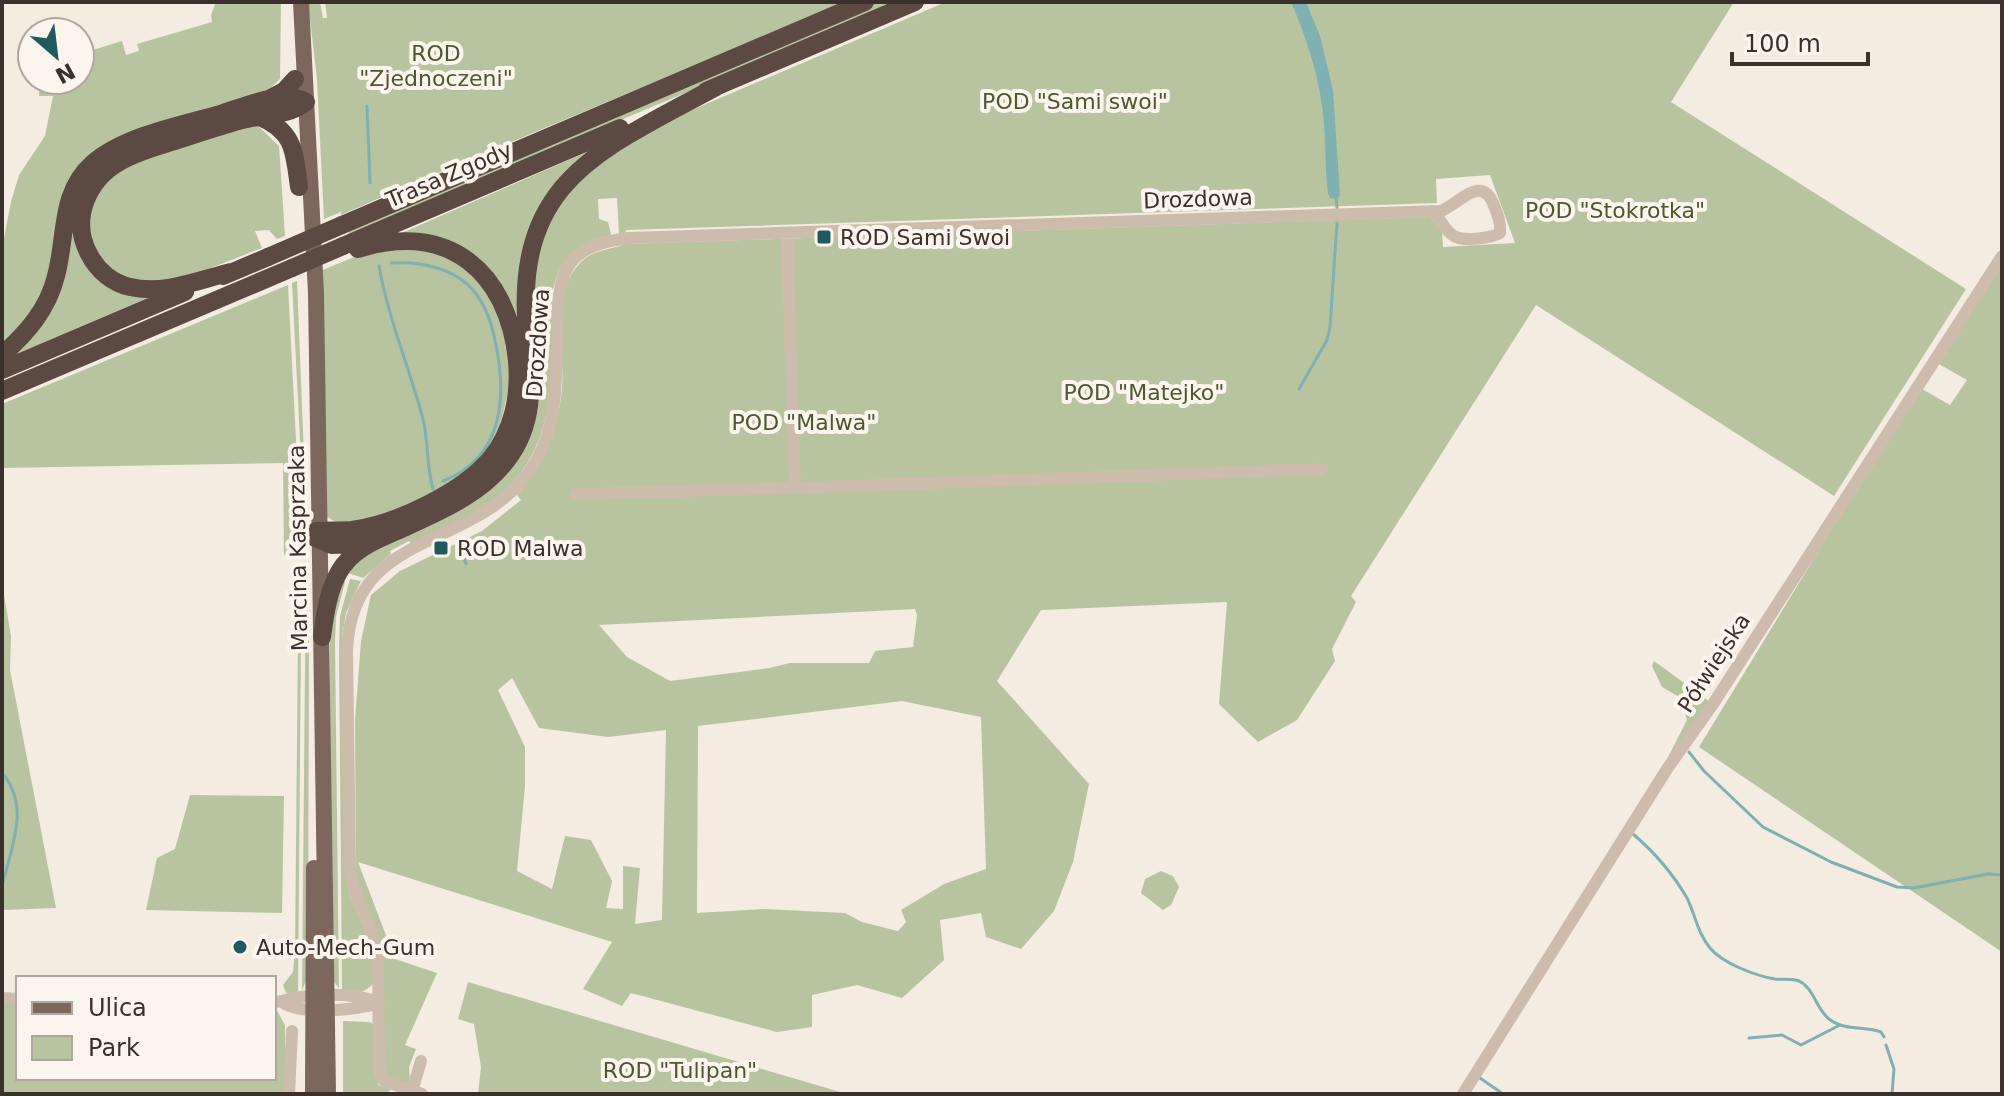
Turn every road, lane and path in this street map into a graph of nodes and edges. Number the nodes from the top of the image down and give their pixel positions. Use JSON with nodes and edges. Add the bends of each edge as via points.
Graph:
{"nodes":[{"id":1,"x":294,"y":2,"type":"edge"},
{"id":2,"x":301,"y":2,"type":"edge"},
{"id":3,"x":865,"y":2,"type":"edge"},
{"id":4,"x":915,"y":2,"type":"edge"},
{"id":5,"x":716,"y":87,"type":"junction"},
{"id":6,"x":298,"y":97,"type":"junction"},
{"id":7,"x":260,"y":110,"type":"junction"},
{"id":8,"x":299,"y":187,"type":"junction"},
{"id":9,"x":1432,"y":211,"type":"junction"},
{"id":10,"x":787,"y":233,"type":"junction"},
{"id":11,"x":343,"y":250,"type":"junction"},
{"id":12,"x":2002,"y":256,"type":"edge"},
{"id":13,"x":231,"y":272,"type":"junction"},
{"id":14,"x":2,"y":355,"type":"edge"},
{"id":15,"x":2,"y":370,"type":"edge"},
{"id":16,"x":2,"y":391,"type":"edge"},
{"id":17,"x":1322,"y":469,"type":"dead end"},
{"id":18,"x":795,"y":488,"type":"junction"},
{"id":19,"x":576,"y":494,"type":"dead end"},
{"id":20,"x":317,"y":536,"type":"junction"},
{"id":21,"x":371,"y":542,"type":"junction"},
{"id":22,"x":322,"y":637,"type":"junction"},
{"id":23,"x":278,"y":1002,"type":"edge"},
{"id":24,"x":321,"y":1003,"type":"junction"},
{"id":25,"x":379,"y":1003,"type":"junction"},
{"id":26,"x":292,"y":1031,"type":"dead end"},
{"id":27,"x":421,"y":1061,"type":"dead end"},
{"id":28,"x":417,"y":1093,"type":"edge"},
{"id":29,"x":289,"y":1094,"type":"edge"},
{"id":30,"x":313,"y":1094,"type":"edge"},
{"id":31,"x":328,"y":1094,"type":"edge"},
{"id":32,"x":1463,"y":1094,"type":"edge"}],
"edges":[{"from":1,"to":6,"type":"main road","name":"Marcina Kasprzaka"},
{"from":2,"to":6,"type":"main road","name":"Marcina Kasprzaka"},
{"from":3,"to":13,"type":"highway","name":"Trasa Zgody","bridge":true},
{"from":4,"to":5,"type":"highway","name":"Trasa Zgody"},
{"from":5,"to":11,"type":"highway","name":"Trasa Zgody"},
{"from":5,"to":21,"type":"highway","via":[[613,142],[554,196],[528,260],[531,393],[519,440],[473,493]]},
{"from":6,"to":7,"type":"highway"},
{"from":6,"to":8,"type":"main road","name":"Marcina Kasprzaka"},
{"from":6,"to":20,"type":"main road","name":"Marcina Kasprzaka","via":[[316,293]]},
{"from":7,"to":8,"type":"highway","via":[[289,139]]},
{"from":7,"to":13,"type":"highway","via":[[120,161],[102,175],[82,209],[80,224],[88,252],[100,271],[117,283],[154,290]]},
{"from":7,"to":14,"type":"highway","via":[[123,144],[94,162],[80,178],[65,214],[49,298],[22,338]]},
{"from":8,"to":20,"type":"main road","name":"Marcina Kasprzaka"},
{"from":9,"to":9,"type":"street","via":[[1459,238],[1500,233],[1492,200],[1483,191]]},
{"from":9,"to":10,"type":"street","name":"Drozdowa"},
{"from":10,"to":18,"type":"street"},
{"from":10,"to":25,"type":"street","name":"Drozdowa","via":[[629,238],[597,244],[578,255],[559,291],[552,418],[531,468],[489,510],[383,566],[359,595],[347,651],[350,871],[377,946]]},
{"from":11,"to":16,"type":"highway","bridge":true},
{"from":11,"to":20,"type":"highway","via":[[414,241],[437,246],[477,268],[508,314],[517,389],[502,442],[456,488],[370,526]]},
{"from":12,"to":32,"type":"street","name":"Półwiejska","via":[[1667,769]]},
{"from":13,"to":15,"type":"highway","name":"Trasa Zgody"},
{"from":17,"to":18,"type":"street"},
{"from":18,"to":19,"type":"street"},
{"from":20,"to":21,"type":"highway","via":[[343,545]]},
{"from":20,"to":22,"type":"main road","name":"Marcina Kasprzaka"},
{"from":20,"to":24,"type":"main road","name":"Marcina Kasprzaka"},
{"from":21,"to":22,"type":"highway","via":[[349,559],[335,580]]},
{"from":22,"to":24,"type":"main road","name":"Marcina Kasprzaka"},
{"from":23,"to":24,"type":"street","via":[[292,998]]},
{"from":24,"to":25,"type":"street"},
{"from":24,"to":30,"type":"main road","name":"Marcina Kasprzaka"},
{"from":24,"to":31,"type":"main road","name":"Marcina Kasprzaka"},
{"from":25,"to":28,"type":"street","via":[[381,1077]]},
{"from":26,"to":29,"type":"street"},
{"from":27,"to":28,"type":"street"}]}
